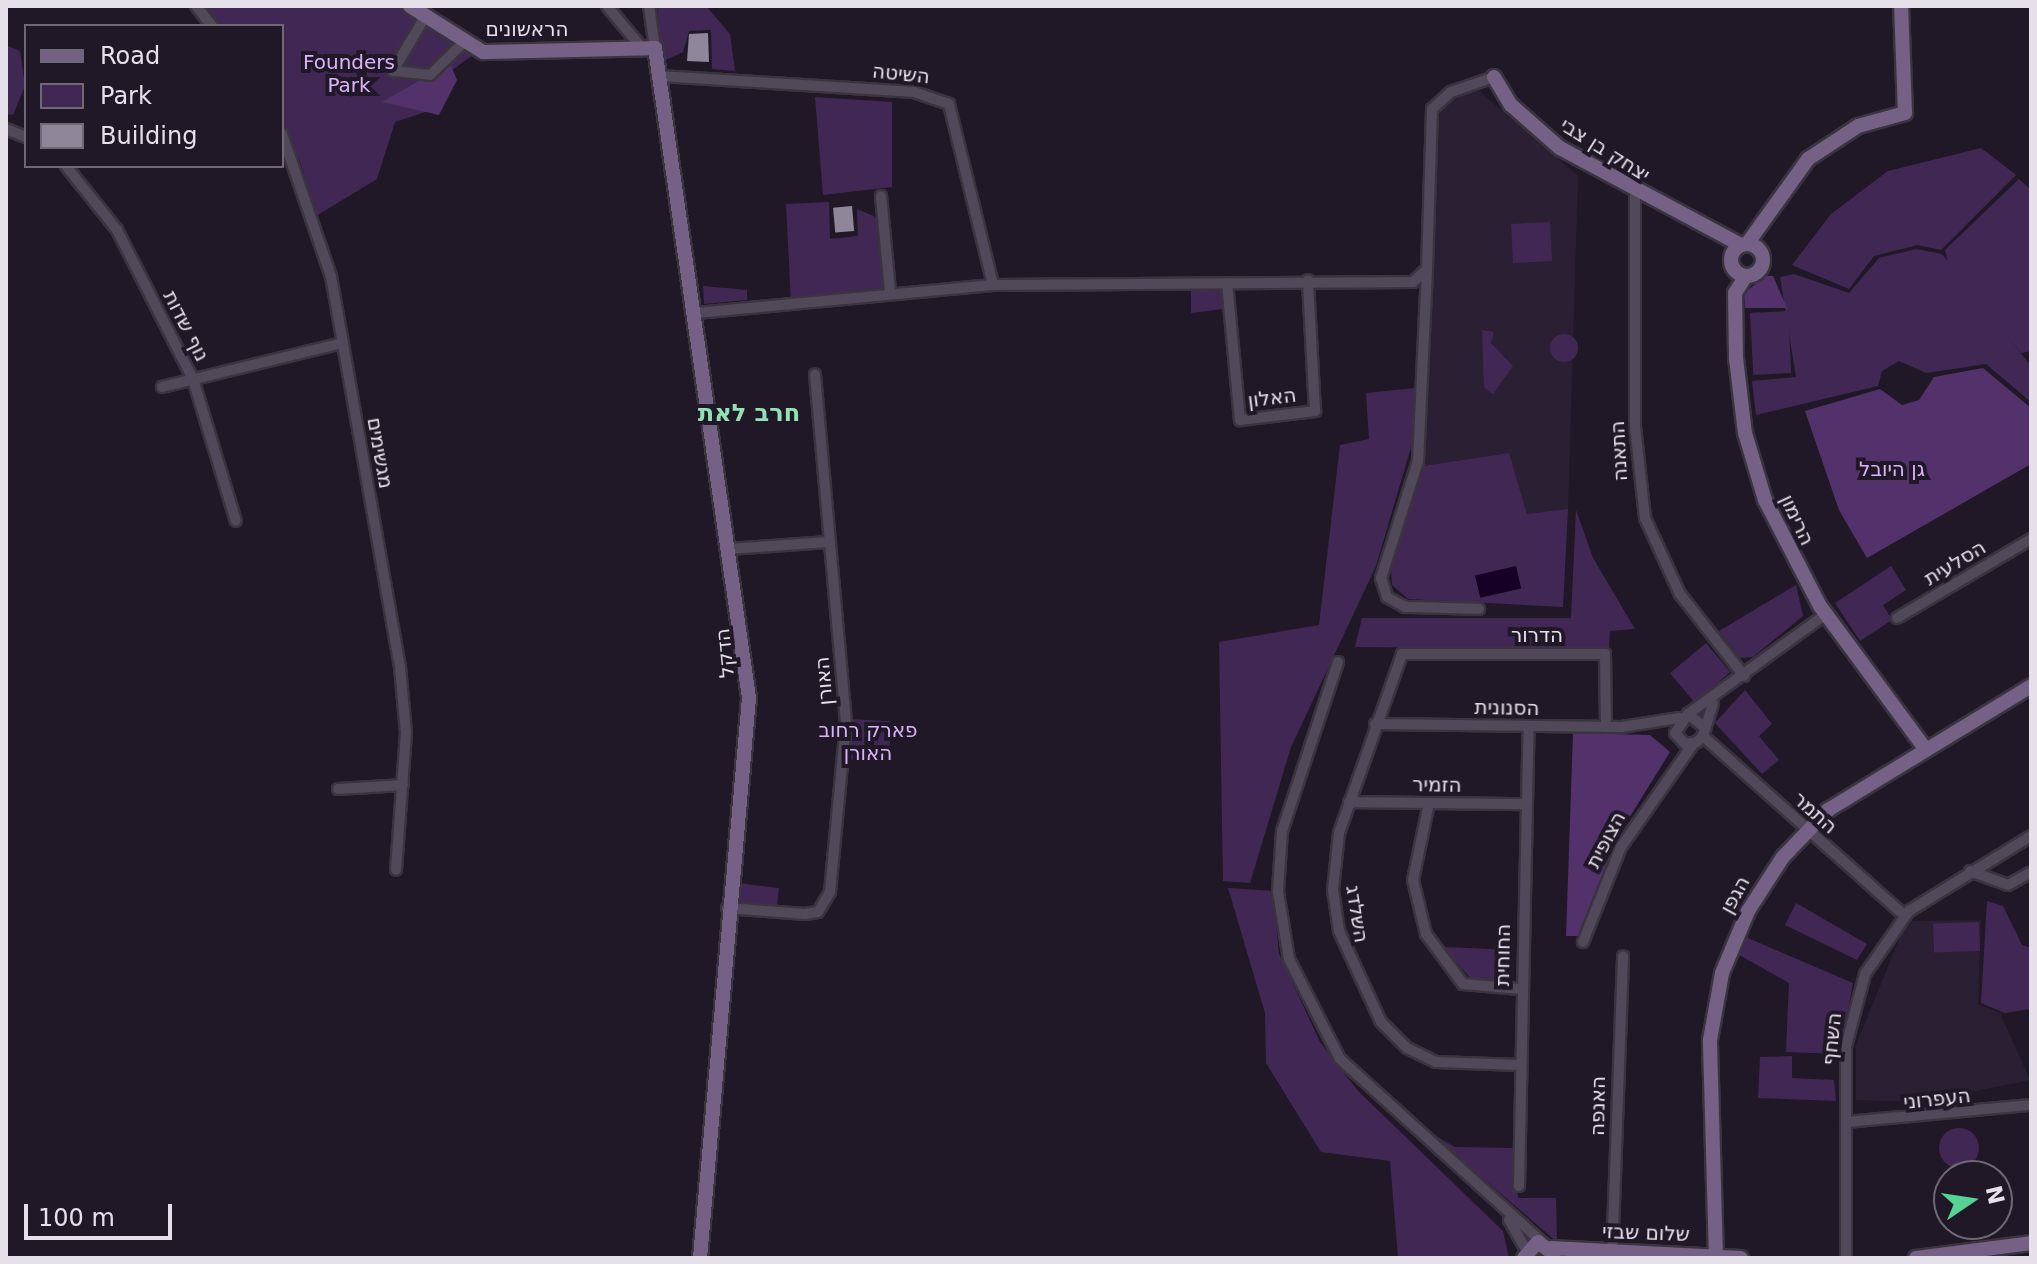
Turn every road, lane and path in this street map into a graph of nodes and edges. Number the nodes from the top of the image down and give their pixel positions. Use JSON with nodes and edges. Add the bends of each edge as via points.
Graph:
{"nodes":[{"id":1,"x":196,"y":6,"type":"edge"},
{"id":2,"x":410,"y":6,"type":"edge"},
{"id":3,"x":607,"y":6,"type":"edge"},
{"id":4,"x":649,"y":6,"type":"edge"},
{"id":5,"x":1901,"y":6,"type":"edge"},
{"id":6,"x":425,"y":17,"type":"junction"},
{"id":7,"x":210,"y":24,"type":"edge"},
{"id":8,"x":463,"y":43,"type":"junction"},
{"id":9,"x":649,"y":48,"type":"junction"},
{"id":10,"x":660,"y":76,"type":"junction"},
{"id":11,"x":1494,"y":77,"type":"joint"},
{"id":12,"x":284,"y":139,"type":"edge"},
{"id":13,"x":68,"y":168,"type":"edge"},
{"id":14,"x":1635,"y":194,"type":"junction"},
{"id":15,"x":881,"y":196,"type":"dead end"},
{"id":16,"x":1765,"y":219,"type":"junction"},
{"id":17,"x":1740,"y":248,"type":"junction"},
{"id":18,"x":1763,"y":260,"type":"junction"},
{"id":19,"x":1427,"y":269,"type":"junction"},
{"id":20,"x":1746,"y":276,"type":"junction"},
{"id":21,"x":1308,"y":280,"type":"junction"},
{"id":22,"x":1227,"y":283,"type":"junction"},
{"id":23,"x":993,"y":285,"type":"junction"},
{"id":24,"x":890,"y":292,"type":"junction"},
{"id":25,"x":696,"y":313,"type":"junction"},
{"id":26,"x":343,"y":343,"type":"junction"},
{"id":27,"x":815,"y":374,"type":"dead end"},
{"id":28,"x":193,"y":379,"type":"junction"},
{"id":29,"x":162,"y":387,"type":"dead end"},
{"id":30,"x":236,"y":521,"type":"dead end"},
{"id":31,"x":2031,"y":539,"type":"edge"},
{"id":32,"x":827,"y":542,"type":"junction"},
{"id":33,"x":730,"y":549,"type":"junction"},
{"id":34,"x":1479,"y":609,"type":"dead end"},
{"id":35,"x":1826,"y":614,"type":"junction"},
{"id":36,"x":1897,"y":618,"type":"dead end"},
{"id":37,"x":1398,"y":660,"type":"joint"},
{"id":38,"x":1338,"y":662,"type":"dead end"},
{"id":39,"x":1744,"y":676,"type":"junction"},
{"id":40,"x":2030,"y":689,"type":"edge"},
{"id":41,"x":1714,"y":701,"type":"junction"},
{"id":42,"x":1683,"y":716,"type":"junction"},
{"id":43,"x":1375,"y":724,"type":"junction"},
{"id":44,"x":1529,"y":726,"type":"junction"},
{"id":45,"x":1637,"y":726,"type":"junction"},
{"id":46,"x":1606,"y":727,"type":"junction"},
{"id":47,"x":1704,"y":731,"type":"junction"},
{"id":48,"x":1678,"y":739,"type":"junction"},
{"id":49,"x":1693,"y":744,"type":"junction"},
{"id":50,"x":1924,"y":747,"type":"junction"},
{"id":51,"x":1676,"y":763,"type":"junction"},
{"id":52,"x":403,"y":785,"type":"junction"},
{"id":53,"x":338,"y":789,"type":"dead end"},
{"id":54,"x":1349,"y":802,"type":"junction"},
{"id":55,"x":1429,"y":803,"type":"junction"},
{"id":56,"x":1525,"y":804,"type":"junction"},
{"id":57,"x":1806,"y":830,"type":"junction"},
{"id":58,"x":2031,"y":836,"type":"edge"},
{"id":59,"x":396,"y":870,"type":"dead end"},
{"id":60,"x":1968,"y":872,"type":"junction"},
{"id":61,"x":2031,"y":872,"type":"edge"},
{"id":62,"x":725,"y":908,"type":"junction"},
{"id":63,"x":1904,"y":915,"type":"junction"},
{"id":64,"x":1583,"y":942,"type":"dead end"},
{"id":65,"x":1623,"y":956,"type":"dead end"},
{"id":66,"x":1520,"y":989,"type":"junction"},
{"id":67,"x":1519,"y":1065,"type":"junction"},
{"id":68,"x":2031,"y":1105,"type":"edge"},
{"id":69,"x":1846,"y":1122,"type":"junction"},
{"id":70,"x":1519,"y":1186,"type":"dead end"},
{"id":71,"x":1501,"y":1209,"type":"junction"},
{"id":72,"x":2031,"y":1243,"type":"edge"},
{"id":73,"x":1549,"y":1249,"type":"edge"},
{"id":74,"x":1525,"y":1254,"type":"edge"},
{"id":75,"x":1613,"y":1254,"type":"edge"},
{"id":76,"x":1716,"y":1257,"type":"edge"},
{"id":77,"x":700,"y":1258,"type":"edge"},
{"id":78,"x":1741,"y":1258,"type":"edge"},
{"id":79,"x":1846,"y":1258,"type":"edge"},
{"id":80,"x":1916,"y":1258,"type":"edge"}],
"edges":[{"from":1,"to":7,"type":"street"},
{"from":2,"to":6,"type":"street","name":"הראשונים"},
{"from":3,"to":9,"type":"street"},
{"from":4,"to":9,"type":"street"},
{"from":5,"to":16,"type":"street","via":[[1905,113],[1858,126],[1820,149]]},
{"from":6,"to":8,"type":"street","name":"הראשונים"},
{"from":6,"to":8,"type":"street","via":[[393,71],[430,75]]},
{"from":8,"to":9,"type":"street","name":"הראשונים","via":[[483,52]]},
{"from":9,"to":10,"type":"street","name":"הדקל"},
{"from":10,"to":23,"type":"street","name":"השיטה","via":[[935,95],[957,117]]},
{"from":10,"to":25,"type":"street","name":"הדקל"},
{"from":11,"to":14,"type":"street","name":"יצחק בן צבי","via":[[1545,138]]},
{"from":11,"to":19,"type":"street","via":[[1451,92],[1432,109]]},
{"from":12,"to":26,"type":"street","name":"מגשימים","via":[[316,216]]},
{"from":13,"to":28,"type":"street","name":"נוף שדות","via":[[117,230]]},
{"from":14,"to":17,"type":"street","name":"יצחק בן צבי","via":[[1717,230]]},
{"from":14,"to":39,"type":"street","name":"התאנה","via":[[1635,426],[1645,518],[1680,594]]},
{"from":15,"to":24,"type":"street"},
{"from":16,"to":17,"type":"street"},
{"from":16,"to":18,"type":"street"},
{"from":17,"to":18,"type":"street"},
{"from":17,"to":20,"type":"street","via":[[1733,268]]},
{"from":18,"to":20,"type":"street"},
{"from":19,"to":21,"type":"street","via":[[1404,283]]},
{"from":19,"to":34,"type":"street","via":[[1418,461],[1381,578],[1387,597],[1405,607]]},
{"from":20,"to":35,"type":"street","name":"הרימון","via":[[1735,301],[1745,433],[1780,537]]},
{"from":21,"to":22,"type":"street"},
{"from":21,"to":22,"type":"street","name":"האלון","via":[[1315,411],[1240,420]]},
{"from":22,"to":23,"type":"street"},
{"from":23,"to":24,"type":"street"},
{"from":24,"to":25,"type":"street"},
{"from":25,"to":33,"type":"street","name":"הדקל"},
{"from":26,"to":28,"type":"street"},
{"from":26,"to":52,"type":"street","name":"מגשימים","via":[[401,680]]},
{"from":27,"to":32,"type":"street"},
{"from":28,"to":29,"type":"street"},
{"from":28,"to":30,"type":"street","name":"נוף שדות"},
{"from":31,"to":36,"type":"street","name":"הסלעית"},
{"from":32,"to":33,"type":"street"},
{"from":32,"to":62,"type":"street","name":"האורן","via":[[846,722],[830,892],[818,912],[805,914]]},
{"from":33,"to":62,"type":"street","name":"הדקל","via":[[749,728]]},
{"from":35,"to":39,"type":"street"},
{"from":35,"to":50,"type":"street","name":"הרימון"},
{"from":37,"to":43,"type":"street","name":"השלדג"},
{"from":37,"to":46,"type":"street","name":"הדרור","via":[[1407,653],[1605,654]]},
{"from":38,"to":71,"type":"street","via":[[1282,831],[1278,892],[1289,959],[1340,1059]]},
{"from":39,"to":41,"type":"street"},
{"from":40,"to":50,"type":"street","name":"הגפן"},
{"from":41,"to":42,"type":"street"},
{"from":41,"to":47,"type":"street"},
{"from":42,"to":45,"type":"street","name":"הסנונית"},
{"from":42,"to":47,"type":"street","name":"התמר"},
{"from":42,"to":48,"type":"street","name":"הצופית"},
{"from":43,"to":44,"type":"street","name":"הסנונית"},
{"from":43,"to":54,"type":"street","name":"השלדג"},
{"from":44,"to":46,"type":"street","name":"הסנונית"},
{"from":44,"to":56,"type":"street","name":"החוחית"},
{"from":45,"to":46,"type":"street","name":"הסנונית"},
{"from":45,"to":48,"type":"street","name":"הסנונית"},
{"from":47,"to":49,"type":"street","name":"הצופית"},
{"from":47,"to":57,"type":"street","name":"התמר"},
{"from":48,"to":49,"type":"street","name":"הסנונית"},
{"from":48,"to":51,"type":"street","name":"הצופית"},
{"from":49,"to":51,"type":"street","name":"הצופית"},
{"from":50,"to":57,"type":"street","name":"הגפן"},
{"from":51,"to":64,"type":"street","name":"הצופית","via":[[1621,847]]},
{"from":52,"to":53,"type":"street"},
{"from":52,"to":59,"type":"street","name":"מגשימים"},
{"from":54,"to":55,"type":"street","name":"הזמיר"},
{"from":54,"to":67,"type":"street","name":"השלדג","via":[[1335,860],[1335,909],[1344,953],[1379,1018],[1407,1048],[1436,1062]]},
{"from":55,"to":56,"type":"street","name":"הזמיר"},
{"from":55,"to":66,"type":"street","via":[[1413,880],[1426,934],[1463,984]]},
{"from":56,"to":66,"type":"street","name":"החוחית"},
{"from":57,"to":63,"type":"street","name":"התמר"},
{"from":57,"to":76,"type":"street","name":"הגפן","via":[[1748,911],[1716,998],[1709,1063]]},
{"from":58,"to":60,"type":"street","name":"השחף"},
{"from":60,"to":61,"type":"street","via":[[1984,871],[2008,885]]},
{"from":60,"to":63,"type":"street","name":"השחף"},
{"from":62,"to":77,"type":"street","name":"הדקל"},
{"from":63,"to":69,"type":"street","name":"השחף","via":[[1854,1004]]},
{"from":65,"to":75,"type":"street","name":"האנפה"},
{"from":66,"to":67,"type":"street","name":"החוחית"},
{"from":67,"to":70,"type":"street","name":"החוחית"},
{"from":68,"to":69,"type":"street","name":"העפרוני"},
{"from":69,"to":79,"type":"street","name":"השחף"},
{"from":71,"to":73,"type":"street"},
{"from":71,"to":74,"type":"street"},
{"from":72,"to":80,"type":"street"},
{"from":73,"to":74,"type":"street"},
{"from":73,"to":75,"type":"street","name":"שלום שבזי"},
{"from":75,"to":76,"type":"street","name":"שלום שבזי"},
{"from":76,"to":78,"type":"street","name":"שלום שבזי"}]}
